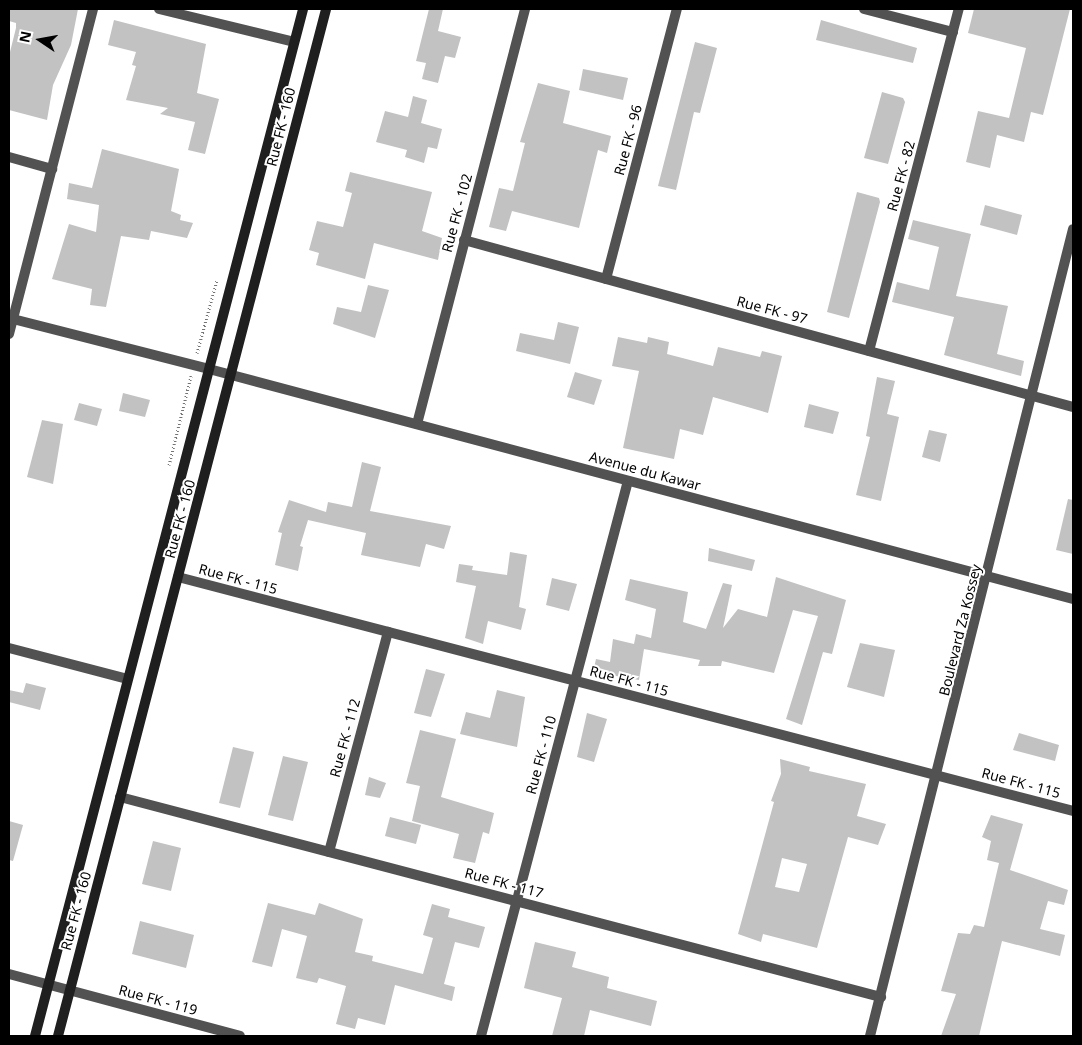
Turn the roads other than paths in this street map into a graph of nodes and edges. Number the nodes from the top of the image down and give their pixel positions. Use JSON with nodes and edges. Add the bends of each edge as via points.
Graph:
{"nodes":[{"id":1,"x":93,"y":9,"type":"edge"},
{"id":2,"x":159,"y":9,"type":"edge"},
{"id":3,"x":303,"y":9,"type":"edge"},
{"id":4,"x":326,"y":9,"type":"edge"},
{"id":5,"x":525,"y":9,"type":"edge"},
{"id":6,"x":677,"y":9,"type":"edge"},
{"id":7,"x":864,"y":9,"type":"edge"},
{"id":8,"x":959,"y":9,"type":"edge"},
{"id":9,"x":953,"y":32,"type":"junction"},
{"id":10,"x":294,"y":42,"type":"junction"},
{"id":11,"x":9,"y":158,"type":"edge"},
{"id":12,"x":52,"y":169,"type":"junction"},
{"id":13,"x":1073,"y":229,"type":"edge"},
{"id":14,"x":464,"y":240,"type":"junction"},
{"id":15,"x":606,"y":279,"type":"junction"},
{"id":16,"x":11,"y":319,"type":"edge"},
{"id":17,"x":9,"y":334,"type":"edge"},
{"id":18,"x":868,"y":351,"type":"junction"},
{"id":19,"x":209,"y":369,"type":"junction"},
{"id":20,"x":232,"y":375,"type":"junction"},
{"id":21,"x":1030,"y":395,"type":"junction"},
{"id":22,"x":1073,"y":407,"type":"edge"},
{"id":23,"x":417,"y":424,"type":"junction"},
{"id":24,"x":628,"y":481,"type":"junction"},
{"id":25,"x":987,"y":576,"type":"junction"},
{"id":26,"x":178,"y":577,"type":"junction"},
{"id":27,"x":1073,"y":599,"type":"edge"},
{"id":28,"x":388,"y":632,"type":"junction"},
{"id":29,"x":9,"y":648,"type":"edge"},
{"id":30,"x":127,"y":679,"type":"junction"},
{"id":31,"x":575,"y":681,"type":"junction"},
{"id":32,"x":938,"y":776,"type":"junction"},
{"id":33,"x":120,"y":797,"type":"junction"},
{"id":34,"x":1073,"y":811,"type":"edge"},
{"id":35,"x":329,"y":852,"type":"junction"},
{"id":36,"x":516,"y":901,"type":"junction"},
{"id":37,"x":9,"y":974,"type":"edge"},
{"id":38,"x":48,"y":984,"type":"junction"},
{"id":39,"x":69,"y":990,"type":"junction"},
{"id":40,"x":881,"y":997,"type":"junction"},
{"id":41,"x":35,"y":1036,"type":"edge"},
{"id":42,"x":58,"y":1036,"type":"edge"},
{"id":43,"x":240,"y":1036,"type":"edge"},
{"id":44,"x":480,"y":1036,"type":"edge"},
{"id":45,"x":870,"y":1036,"type":"edge"}],
"edges":[{"from":1,"to":12,"type":"street"},
{"from":2,"to":10,"type":"street"},
{"from":3,"to":10,"type":"main road","name":"Rue FK - 160"},
{"from":4,"to":20,"type":"main road","name":"Rue FK - 160"},
{"from":5,"to":14,"type":"street","name":"Rue FK - 102"},
{"from":6,"to":15,"type":"street","name":"Rue FK - 96"},
{"from":7,"to":9,"type":"street"},
{"from":8,"to":9,"type":"street","name":"Rue FK - 82"},
{"from":9,"to":18,"type":"street","name":"Rue FK - 82"},
{"from":10,"to":19,"type":"main road","name":"Rue FK - 160"},
{"from":11,"to":12,"type":"street"},
{"from":12,"to":16,"type":"street"},
{"from":13,"to":21,"type":"street","name":"Boulevard Za Kossey"},
{"from":14,"to":15,"type":"street","name":"Rue FK - 97"},
{"from":14,"to":23,"type":"street","name":"Rue FK - 102"},
{"from":15,"to":18,"type":"street","name":"Rue FK - 97"},
{"from":16,"to":17,"type":"street"},
{"from":16,"to":19,"type":"street","name":"Avenue du Kawar"},
{"from":18,"to":21,"type":"street","name":"Rue FK - 97"},
{"from":19,"to":20,"type":"street","name":"Avenue du Kawar"},
{"from":19,"to":30,"type":"main road","name":"Rue FK - 160"},
{"from":20,"to":23,"type":"street","name":"Avenue du Kawar"},
{"from":20,"to":26,"type":"main road","name":"Rue FK - 160"},
{"from":21,"to":22,"type":"street","name":"Rue FK - 97"},
{"from":21,"to":25,"type":"street","name":"Boulevard Za Kossey"},
{"from":23,"to":24,"type":"street","name":"Avenue du Kawar"},
{"from":24,"to":25,"type":"street","name":"Avenue du Kawar"},
{"from":24,"to":31,"type":"street","name":"Rue FK - 110"},
{"from":25,"to":27,"type":"street","name":"Avenue du Kawar"},
{"from":25,"to":32,"type":"street","name":"Boulevard Za Kossey"},
{"from":26,"to":28,"type":"street","name":"Rue FK - 115"},
{"from":26,"to":33,"type":"main road","name":"Rue FK - 160"},
{"from":28,"to":31,"type":"street","name":"Rue FK - 115"},
{"from":28,"to":35,"type":"street","name":"Rue FK - 112"},
{"from":29,"to":30,"type":"street"},
{"from":30,"to":38,"type":"main road","name":"Rue FK - 160"},
{"from":31,"to":32,"type":"street","name":"Rue FK - 115"},
{"from":31,"to":36,"type":"street","name":"Rue FK - 110"},
{"from":32,"to":34,"type":"street","name":"Rue FK - 115"},
{"from":32,"to":40,"type":"street","name":"Boulevard Za Kossey"},
{"from":33,"to":35,"type":"street","name":"Rue FK - 117"},
{"from":33,"to":39,"type":"main road","name":"Rue FK - 160"},
{"from":35,"to":36,"type":"street","name":"Rue FK - 117"},
{"from":36,"to":40,"type":"street","name":"Rue FK - 117"},
{"from":36,"to":44,"type":"street","name":"Rue FK - 110"},
{"from":37,"to":38,"type":"street","name":"Rue FK - 119"},
{"from":38,"to":39,"type":"street","name":"Rue FK - 119"},
{"from":38,"to":41,"type":"main road","name":"Rue FK - 160"},
{"from":39,"to":42,"type":"main road","name":"Rue FK - 160"},
{"from":39,"to":43,"type":"street","name":"Rue FK - 119"},
{"from":40,"to":45,"type":"street","name":"Boulevard Za Kossey"}]}
